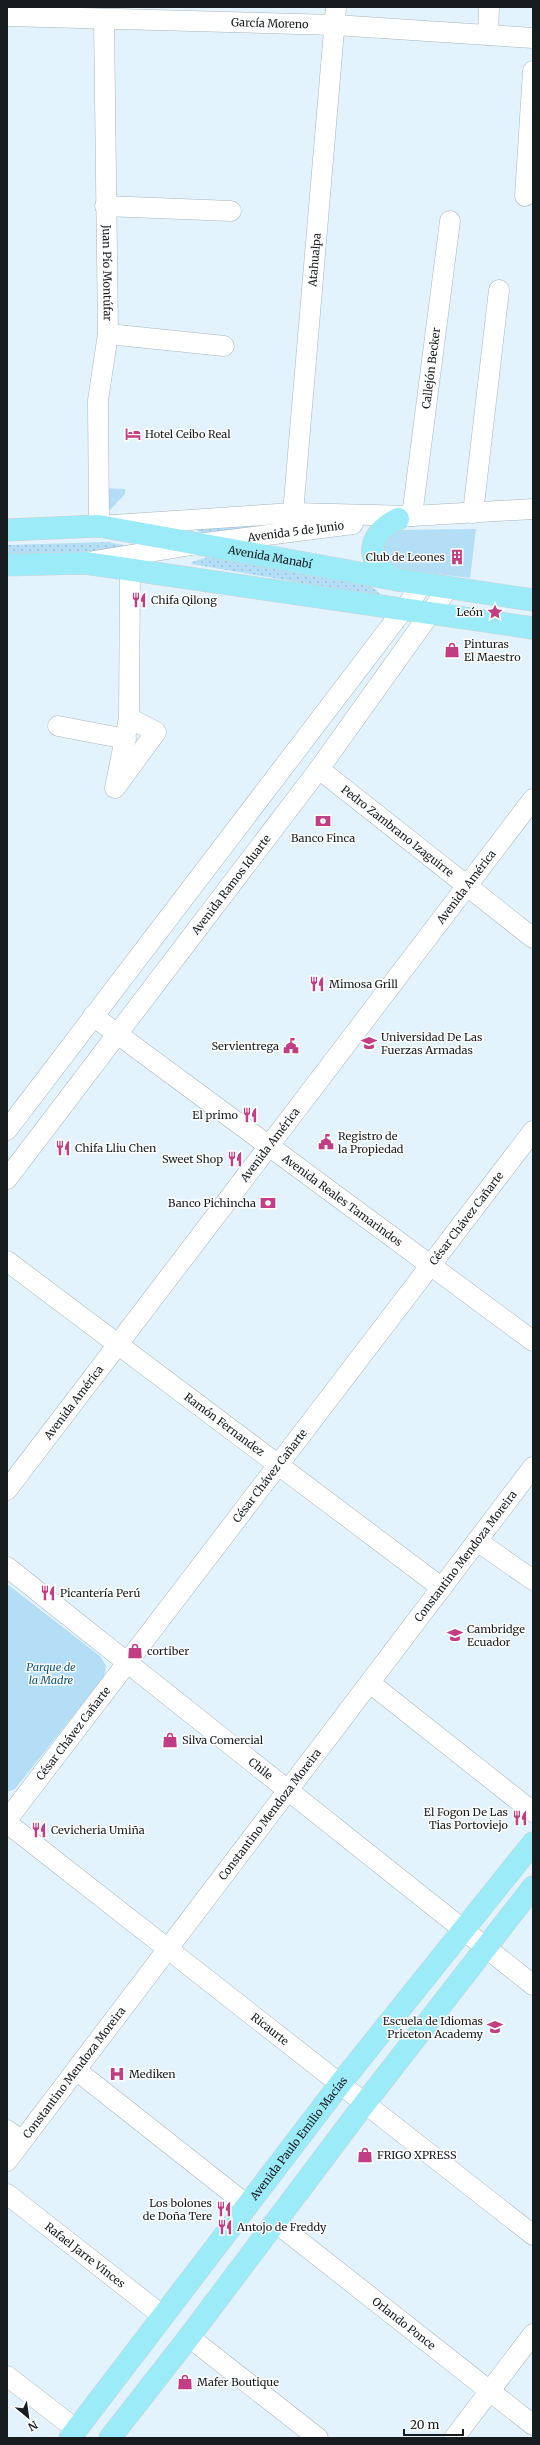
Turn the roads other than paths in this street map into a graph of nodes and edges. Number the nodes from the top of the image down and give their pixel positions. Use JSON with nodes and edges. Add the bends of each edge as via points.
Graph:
{"nodes":[{"id":1,"x":489,"y":7,"type":"edge"},
{"id":2,"x":7,"y":16,"type":"edge"},
{"id":3,"x":336,"y":16,"type":"edge"},
{"id":4,"x":104,"y":19,"type":"junction"},
{"id":5,"x":488,"y":36,"type":"junction"},
{"id":6,"x":533,"y":38,"type":"edge"},
{"id":7,"x":533,"y":71,"type":"edge"},
{"id":8,"x":525,"y":196,"type":"dead end"},
{"id":9,"x":105,"y":206,"type":"junction"},
{"id":10,"x":232,"y":210,"type":"dead end"},
{"id":11,"x":450,"y":221,"type":"dead end"},
{"id":12,"x":499,"y":290,"type":"dead end"},
{"id":13,"x":108,"y":334,"type":"junction"},
{"id":14,"x":224,"y":346,"type":"dead end"},
{"id":15,"x":533,"y":509,"type":"edge"},
{"id":16,"x":292,"y":513,"type":"junction"},
{"id":17,"x":473,"y":513,"type":"junction"},
{"id":18,"x":405,"y":517,"type":"junction"},
{"id":19,"x":99,"y":526,"type":"junction"},
{"id":20,"x":7,"y":530,"type":"edge"},
{"id":21,"x":198,"y":544,"type":"junction"},
{"id":22,"x":85,"y":563,"type":"junction"},
{"id":23,"x":7,"y":565,"type":"edge"},
{"id":24,"x":130,"y":568,"type":"junction"},
{"id":25,"x":398,"y":580,"type":"junction"},
{"id":26,"x":423,"y":584,"type":"junction"},
{"id":27,"x":449,"y":587,"type":"junction"},
{"id":28,"x":533,"y":600,"type":"edge"},
{"id":29,"x":402,"y":611,"type":"junction"},
{"id":30,"x":430,"y":614,"type":"junction"},
{"id":31,"x":533,"y":628,"type":"edge"},
{"id":32,"x":129,"y":718,"type":"junction"},
{"id":33,"x":58,"y":726,"type":"dead end"},
{"id":34,"x":126,"y":739,"type":"junction"},
{"id":35,"x":319,"y":769,"type":"junction"},
{"id":36,"x":533,"y":799,"type":"edge"},
{"id":37,"x":467,"y":885,"type":"junction"},
{"id":38,"x":533,"y":938,"type":"edge"},
{"id":39,"x":93,"y":1016,"type":"junction"},
{"id":40,"x":118,"y":1034,"type":"junction"},
{"id":41,"x":7,"y":1130,"type":"edge"},
{"id":42,"x":533,"y":1131,"type":"edge"},
{"id":43,"x":269,"y":1146,"type":"junction"},
{"id":44,"x":7,"y":1179,"type":"edge"},
{"id":45,"x":7,"y":1261,"type":"edge"},
{"id":46,"x":430,"y":1266,"type":"junction"},
{"id":47,"x":533,"y":1341,"type":"edge"},
{"id":48,"x":118,"y":1344,"type":"junction"},
{"id":49,"x":278,"y":1465,"type":"junction"},
{"id":50,"x":533,"y":1467,"type":"edge"},
{"id":51,"x":7,"y":1490,"type":"edge"},
{"id":52,"x":477,"y":1541,"type":"junction"},
{"id":53,"x":7,"y":1567,"type":"edge"},
{"id":54,"x":533,"y":1580,"type":"edge"},
{"id":55,"x":442,"y":1588,"type":"junction"},
{"id":56,"x":127,"y":1662,"type":"junction"},
{"id":57,"x":370,"y":1683,"type":"junction"},
{"id":58,"x":288,"y":1791,"type":"junction"},
{"id":59,"x":533,"y":1812,"type":"edge"},
{"id":60,"x":7,"y":1822,"type":"edge"},
{"id":61,"x":533,"y":1843,"type":"edge"},
{"id":62,"x":533,"y":1887,"type":"edge"},
{"id":63,"x":463,"y":1930,"type":"junction"},
{"id":64,"x":486,"y":1948,"type":"junction"},
{"id":65,"x":168,"y":1949,"type":"junction"},
{"id":66,"x":533,"y":1986,"type":"edge"},
{"id":67,"x":76,"y":2070,"type":"junction"},
{"id":68,"x":340,"y":2084,"type":"junction"},
{"id":69,"x":365,"y":2103,"type":"junction"},
{"id":70,"x":15,"y":2135,"type":"edge"},
{"id":71,"x":7,"y":2161,"type":"edge"},
{"id":72,"x":7,"y":2194,"type":"edge"},
{"id":73,"x":247,"y":2205,"type":"junction"},
{"id":74,"x":275,"y":2222,"type":"junction"},
{"id":75,"x":533,"y":2235,"type":"edge"},
{"id":76,"x":163,"y":2316,"type":"junction"},
{"id":77,"x":533,"y":2334,"type":"edge"},
{"id":78,"x":189,"y":2337,"type":"junction"},
{"id":79,"x":7,"y":2376,"type":"edge"},
{"id":80,"x":489,"y":2391,"type":"junction"},
{"id":81,"x":533,"y":2425,"type":"edge"},
{"id":82,"x":73,"y":2434,"type":"edge"},
{"id":83,"x":110,"y":2438,"type":"edge"},
{"id":84,"x":318,"y":2438,"type":"edge"},
{"id":85,"x":454,"y":2438,"type":"edge"}],
"edges":[{"from":1,"to":5,"type":"street"},
{"from":2,"to":4,"type":"street","name":"García Moreno"},
{"from":3,"to":4,"type":"street","name":"García Moreno","via":[[209,20]]},
{"from":3,"to":5,"type":"street","name":"García Moreno"},
{"from":3,"to":16,"type":"street","name":"Atahualpa"},
{"from":4,"to":9,"type":"street","name":"Juan Pío Montúfar"},
{"from":5,"to":6,"type":"street","name":"García Moreno"},
{"from":7,"to":8,"type":"street"},
{"from":9,"to":10,"type":"street"},
{"from":9,"to":13,"type":"street","name":"Juan Pío Montúfar"},
{"from":11,"to":18,"type":"street","name":"Callejón Becker"},
{"from":12,"to":17,"type":"street"},
{"from":13,"to":14,"type":"street"},
{"from":13,"to":19,"type":"street","name":"Juan Pío Montúfar","via":[[98,400]]},
{"from":15,"to":17,"type":"street","name":"Avenida 5 de Junio"},
{"from":16,"to":18,"type":"street","name":"Avenida 5 de Junio"},
{"from":16,"to":19,"type":"street","name":"Avenida 5 de Junio"},
{"from":17,"to":18,"type":"street","name":"Avenida 5 de Junio"},
{"from":18,"to":21,"type":"street","name":"Avenida 5 de Junio"},
{"from":18,"to":25,"type":"main road","via":[[383,528],[373,547],[380,569]]},
{"from":19,"to":20,"type":"main road","name":"Avenida Manabí"},
{"from":19,"to":21,"type":"main road","name":"Avenida Manabí"},
{"from":21,"to":22,"type":"street","name":"Avenida 5 de Junio"},
{"from":21,"to":25,"type":"main road","name":"Avenida Manabí"},
{"from":22,"to":23,"type":"main road"},
{"from":22,"to":24,"type":"main road"},
{"from":24,"to":29,"type":"main road"},
{"from":24,"to":32,"type":"street"},
{"from":25,"to":26,"type":"main road","name":"Avenida Manabí"},
{"from":26,"to":27,"type":"main road","name":"Avenida Manabí"},
{"from":26,"to":29,"type":"street"},
{"from":27,"to":28,"type":"main road","name":"Avenida Manabí"},
{"from":27,"to":30,"type":"street","name":"Avenida Ramos Iduarte"},
{"from":29,"to":30,"type":"main road"},
{"from":29,"to":39,"type":"street"},
{"from":30,"to":31,"type":"main road"},
{"from":30,"to":35,"type":"street","name":"Avenida Ramos Iduarte"},
{"from":32,"to":34,"type":"street"},
{"from":32,"to":34,"type":"street","via":[[156,732],[115,788]]},
{"from":33,"to":34,"type":"street"},
{"from":35,"to":37,"type":"street","name":"Pedro Zambrano Izaguirre"},
{"from":35,"to":40,"type":"street","name":"Avenida Ramos Iduarte"},
{"from":36,"to":37,"type":"street","name":"Avenida América"},
{"from":37,"to":38,"type":"street","name":"Pedro Zambrano Izaguirre"},
{"from":37,"to":43,"type":"street","name":"Avenida América"},
{"from":39,"to":40,"type":"street","name":"Avenida Reales Tamarindos"},
{"from":39,"to":41,"type":"street"},
{"from":40,"to":43,"type":"street","name":"Avenida Reales Tamarindos"},
{"from":40,"to":44,"type":"street","name":"Avenida Ramos Iduarte"},
{"from":42,"to":46,"type":"street","name":"César Chávez Cañarte"},
{"from":43,"to":46,"type":"street","name":"Avenida Reales Tamarindos"},
{"from":43,"to":48,"type":"street","name":"Avenida América"},
{"from":45,"to":48,"type":"street","name":"Ramón Fernandez"},
{"from":46,"to":47,"type":"street","name":"Avenida Reales Tamarindos"},
{"from":46,"to":49,"type":"street","name":"César Chávez Cañarte"},
{"from":48,"to":49,"type":"street","name":"Ramón Fernandez"},
{"from":48,"to":51,"type":"street","name":"Avenida América"},
{"from":49,"to":55,"type":"street","name":"Ramón Fernandez"},
{"from":49,"to":56,"type":"street","name":"César Chávez Cañarte"},
{"from":50,"to":52,"type":"street","name":"Constantino Mendoza Moreira"},
{"from":52,"to":54,"type":"street"},
{"from":52,"to":55,"type":"street","name":"Constantino Mendoza Moreira"},
{"from":53,"to":56,"type":"street","name":"Chile"},
{"from":55,"to":57,"type":"street","name":"Constantino Mendoza Moreira"},
{"from":56,"to":58,"type":"street","name":"Chile"},
{"from":56,"to":60,"type":"street","name":"César Chávez Cañarte"},
{"from":57,"to":58,"type":"street","name":"Constantino Mendoza Moreira"},
{"from":57,"to":59,"type":"street"},
{"from":58,"to":63,"type":"street","name":"Chile"},
{"from":58,"to":65,"type":"street","name":"Constantino Mendoza Moreira"},
{"from":60,"to":65,"type":"street","name":"Ricaurte"},
{"from":61,"to":63,"type":"main road","name":"Avenida Paulo Emilio Macías"},
{"from":62,"to":64,"type":"main road"},
{"from":63,"to":64,"type":"street","name":"Chile"},
{"from":63,"to":68,"type":"main road","name":"Avenida Paulo Emilio Macías"},
{"from":64,"to":66,"type":"street","name":"Chile"},
{"from":64,"to":69,"type":"main road"},
{"from":65,"to":67,"type":"street","name":"Constantino Mendoza Moreira"},
{"from":65,"to":68,"type":"street","name":"Ricaurte"},
{"from":67,"to":70,"type":"street","name":"Constantino Mendoza Moreira"},
{"from":67,"to":73,"type":"street"},
{"from":68,"to":69,"type":"street","name":"Ricaurte"},
{"from":68,"to":73,"type":"main road","name":"Avenida Paulo Emilio Macías"},
{"from":69,"to":74,"type":"main road"},
{"from":69,"to":75,"type":"street","name":"Ricaurte"},
{"from":70,"to":71,"type":"street","name":"Constantino Mendoza Moreira"},
{"from":72,"to":76,"type":"street","name":"Rafael Jarre Vinces"},
{"from":73,"to":76,"type":"main road","name":"Avenida Paulo Emilio Macías"},
{"from":74,"to":78,"type":"main road"},
{"from":74,"to":80,"type":"street","name":"Orlando Ponce"},
{"from":76,"to":82,"type":"main road","name":"Avenida Paulo Emilio Macías"},
{"from":77,"to":80,"type":"street"},
{"from":78,"to":83,"type":"main road"},
{"from":78,"to":84,"type":"street"},
{"from":79,"to":82,"type":"street"},
{"from":80,"to":81,"type":"street","name":"Orlando Ponce"},
{"from":80,"to":85,"type":"street"}]}
